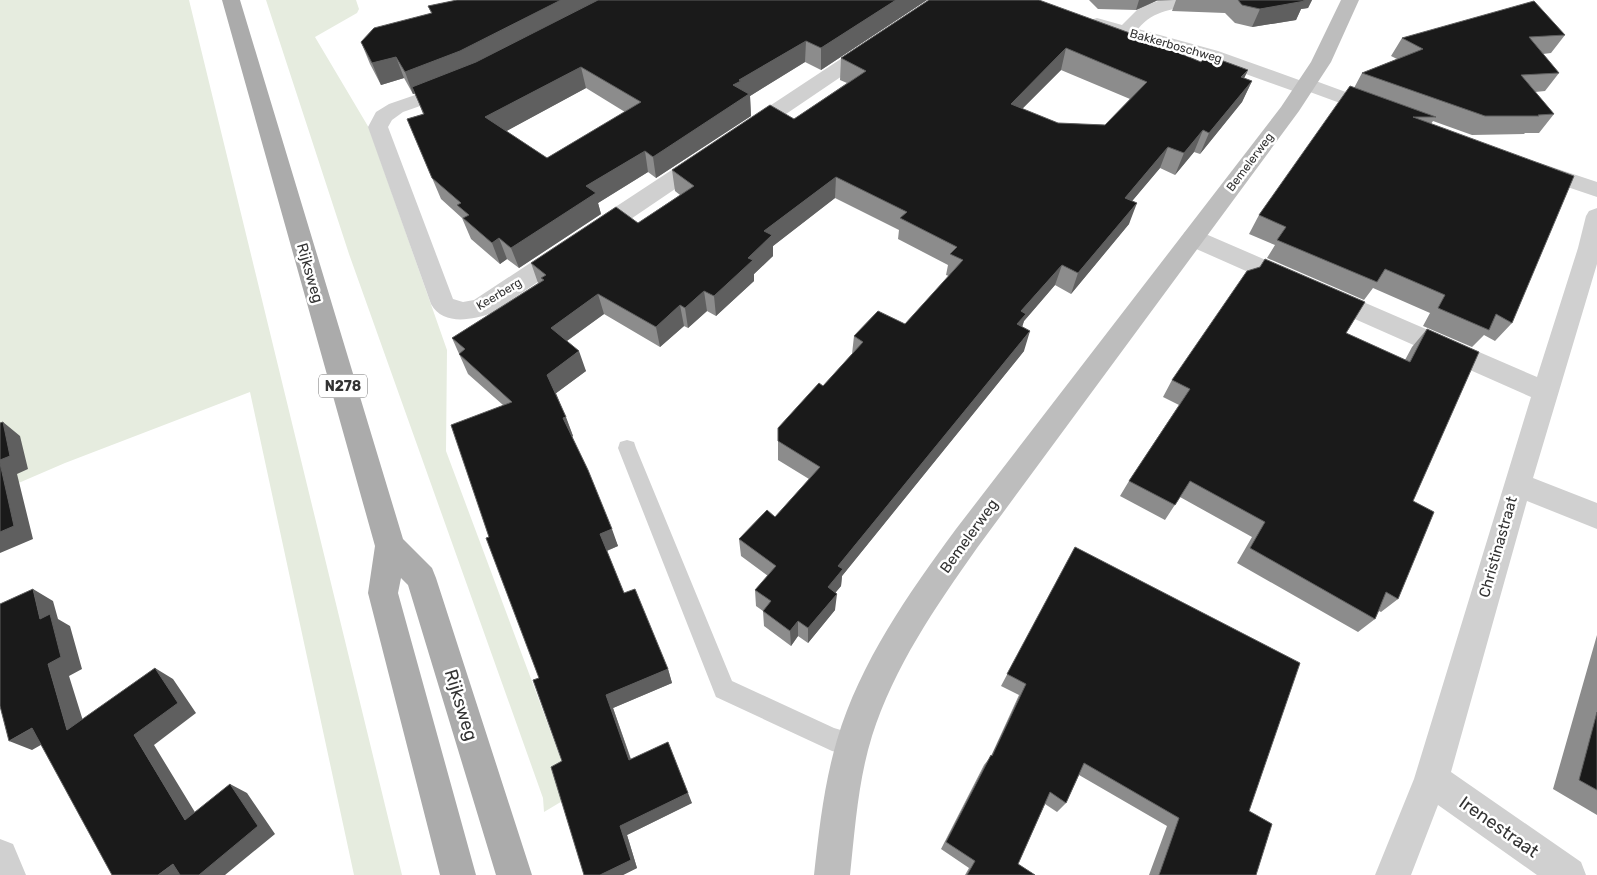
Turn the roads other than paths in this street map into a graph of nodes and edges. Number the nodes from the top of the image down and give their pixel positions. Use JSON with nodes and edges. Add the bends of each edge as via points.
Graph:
{"nodes":[{"id":1,"x":231,"y":0,"type":"edge"},
{"id":2,"x":1191,"y":0,"type":"edge"},
{"id":3,"x":1350,"y":0,"type":"edge"},
{"id":4,"x":1079,"y":20,"type":"edge"},
{"id":5,"x":1126,"y":32,"type":"junction"},
{"id":6,"x":884,"y":38,"type":"edge"},
{"id":7,"x":467,"y":81,"type":"edge"},
{"id":8,"x":1305,"y":86,"type":"junction"},
{"id":9,"x":1398,"y":118,"type":"edge"},
{"id":10,"x":1517,"y":161,"type":"edge"},
{"id":11,"x":1597,"y":190,"type":"edge"},
{"id":12,"x":1597,"y":216,"type":"edge"},
{"id":13,"x":1193,"y":238,"type":"junction"},
{"id":14,"x":1593,"y":249,"type":"edge"},
{"id":15,"x":1545,"y":392,"type":"junction"},
{"id":16,"x":627,"y":448,"type":"dead end"},
{"id":17,"x":1517,"y":484,"type":"junction"},
{"id":18,"x":1597,"y":516,"type":"edge"},
{"id":19,"x":390,"y":546,"type":"junction"},
{"id":20,"x":853,"y":744,"type":"junction"},
{"id":21,"x":1431,"y":779,"type":"junction"},
{"id":22,"x":0,"y":857,"type":"edge"},
{"id":23,"x":8,"y":875,"type":"edge"},
{"id":24,"x":458,"y":875,"type":"edge"},
{"id":25,"x":514,"y":875,"type":"edge"},
{"id":26,"x":832,"y":875,"type":"edge"},
{"id":27,"x":1392,"y":875,"type":"edge"},
{"id":28,"x":1568,"y":875,"type":"edge"}],
"edges":[{"from":1,"to":19,"type":"main road","name":"Rijksweg","number":"N278"},
{"from":2,"to":5,"type":"street","via":[[1155,6],[1134,20]]},
{"from":3,"to":8,"type":"street","name":"Bemelerweg","via":[[1321,62]]},
{"from":4,"to":5,"type":"street","name":"Bakkerboschweg"},
{"from":5,"to":8,"type":"street","name":"Bakkerboschweg","via":[[1211,55]]},
{"from":6,"to":7,"type":"street","name":"Keerberg","via":[[483,307],[460,312],[443,304],[378,127],[384,116],[396,108]]},
{"from":8,"to":9,"type":"street"},
{"from":8,"to":13,"type":"street","name":"Bemelerweg"},
{"from":10,"to":11,"type":"street"},
{"from":12,"to":14,"type":"street","name":"Christinastraat"},
{"from":13,"to":15,"type":"street"},
{"from":13,"to":20,"type":"street","name":"Bemelerweg","via":[[992,503],[912,618],[880,676]]},
{"from":14,"to":15,"type":"street","name":"Christinastraat"},
{"from":15,"to":17,"type":"street","name":"Christinastraat"},
{"from":16,"to":20,"type":"lane","via":[[724,689],[832,738]]},
{"from":17,"to":18,"type":"street"},
{"from":17,"to":21,"type":"street","name":"Christinastraat"},
{"from":19,"to":24,"type":"main road","name":"Rijksweg","number":"N278","via":[[383,593]]},
{"from":19,"to":25,"type":"main road","name":"Rijksweg","number":"N278","via":[[421,578]]},
{"from":20,"to":26,"type":"street","name":"Bemelerweg","via":[[840,808]]},
{"from":21,"to":27,"type":"street","name":"Christinastraat"},
{"from":21,"to":28,"type":"street","name":"Irenestraat"},
{"from":22,"to":23,"type":"street"}]}
